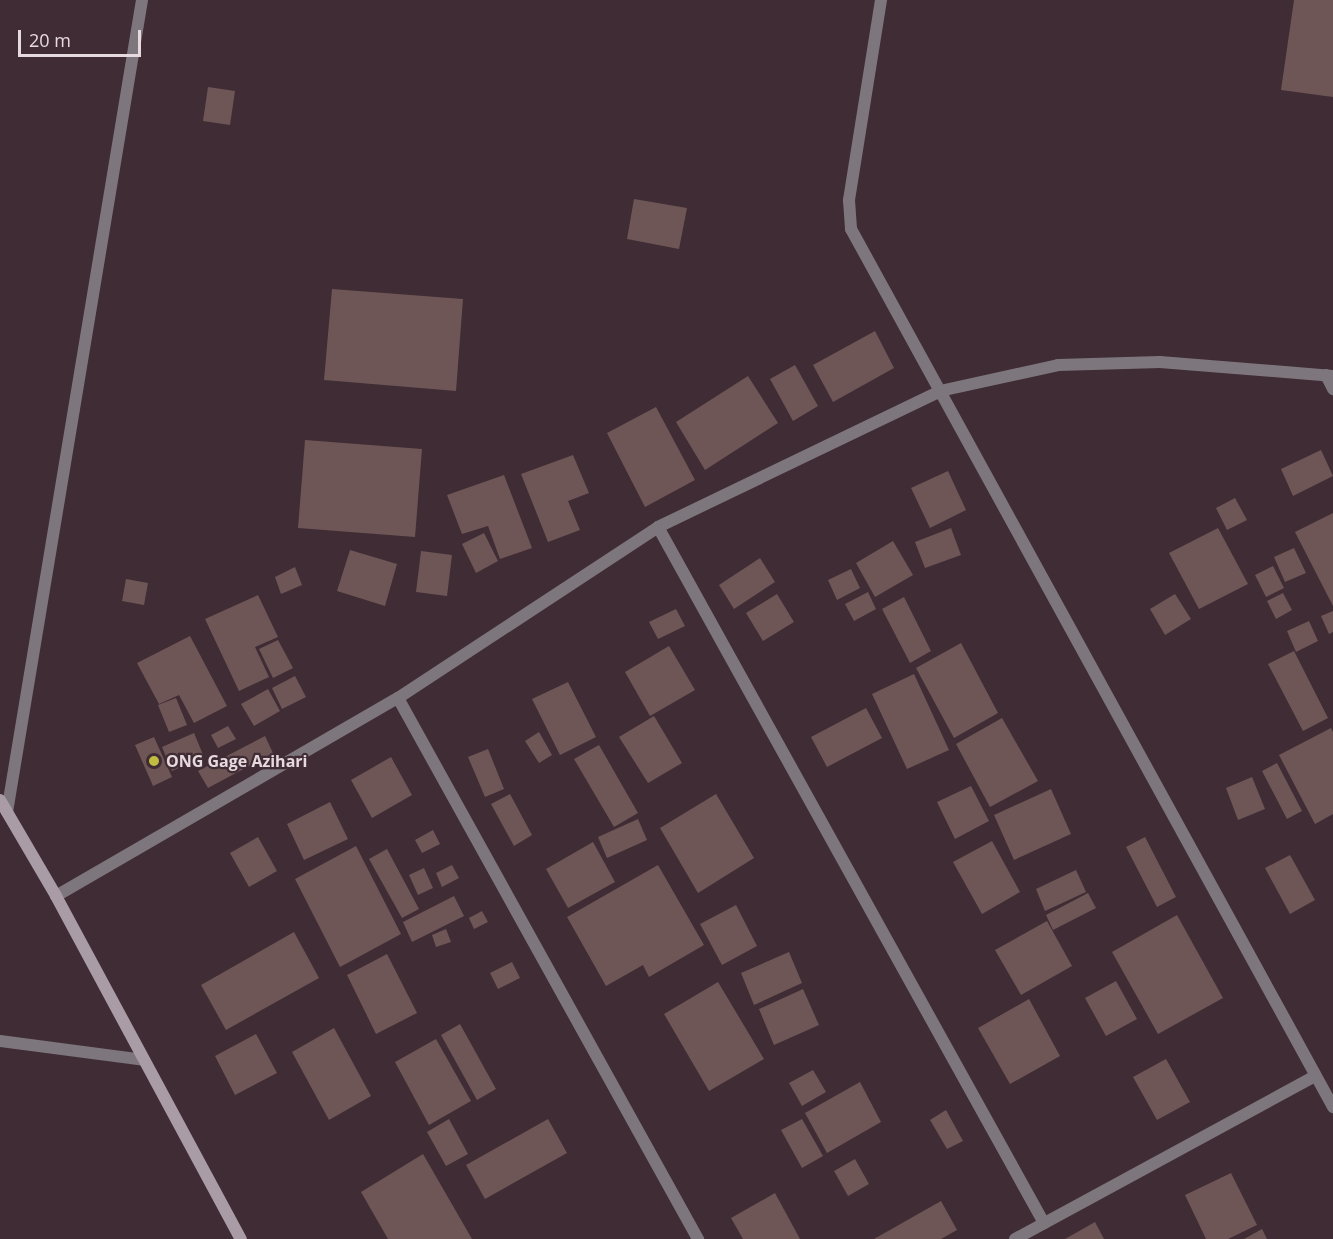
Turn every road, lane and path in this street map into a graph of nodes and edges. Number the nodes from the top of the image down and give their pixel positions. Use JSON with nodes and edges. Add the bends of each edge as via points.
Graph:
{"nodes":[{"id":1,"x":142,"y":0,"type":"edge"},
{"id":2,"x":881,"y":0,"type":"edge"},
{"id":3,"x":1329,"y":376,"type":"edge"},
{"id":4,"x":1333,"y":389,"type":"edge"},
{"id":5,"x":939,"y":391,"type":"junction"},
{"id":6,"x":658,"y":527,"type":"junction"},
{"id":7,"x":398,"y":698,"type":"junction"},
{"id":8,"x":0,"y":800,"type":"edge"},
{"id":9,"x":7,"y":812,"type":"junction"},
{"id":10,"x":56,"y":896,"type":"junction"},
{"id":11,"x":0,"y":1041,"type":"edge"},
{"id":12,"x":144,"y":1060,"type":"junction"},
{"id":13,"x":1315,"y":1076,"type":"junction"},
{"id":14,"x":1333,"y":1107,"type":"edge"},
{"id":15,"x":1044,"y":1223,"type":"junction"},
{"id":16,"x":241,"y":1239,"type":"edge"},
{"id":17,"x":698,"y":1239,"type":"edge"},
{"id":18,"x":1015,"y":1239,"type":"edge"}],
"edges":[{"from":1,"to":9,"type":"street"},
{"from":2,"to":5,"type":"street","via":[[849,200],[851,229]]},
{"from":3,"to":4,"type":"street"},
{"from":3,"to":5,"type":"street","via":[[1160,362],[1069,364]]},
{"from":5,"to":6,"type":"street"},
{"from":5,"to":13,"type":"street"},
{"from":6,"to":7,"type":"street"},
{"from":6,"to":15,"type":"street"},
{"from":7,"to":10,"type":"street"},
{"from":7,"to":17,"type":"street"},
{"from":8,"to":9,"type":"street"},
{"from":9,"to":10,"type":"street"},
{"from":10,"to":12,"type":"street"},
{"from":11,"to":12,"type":"street"},
{"from":12,"to":16,"type":"street"},
{"from":13,"to":14,"type":"street"},
{"from":13,"to":15,"type":"street"},
{"from":15,"to":18,"type":"street"}]}
